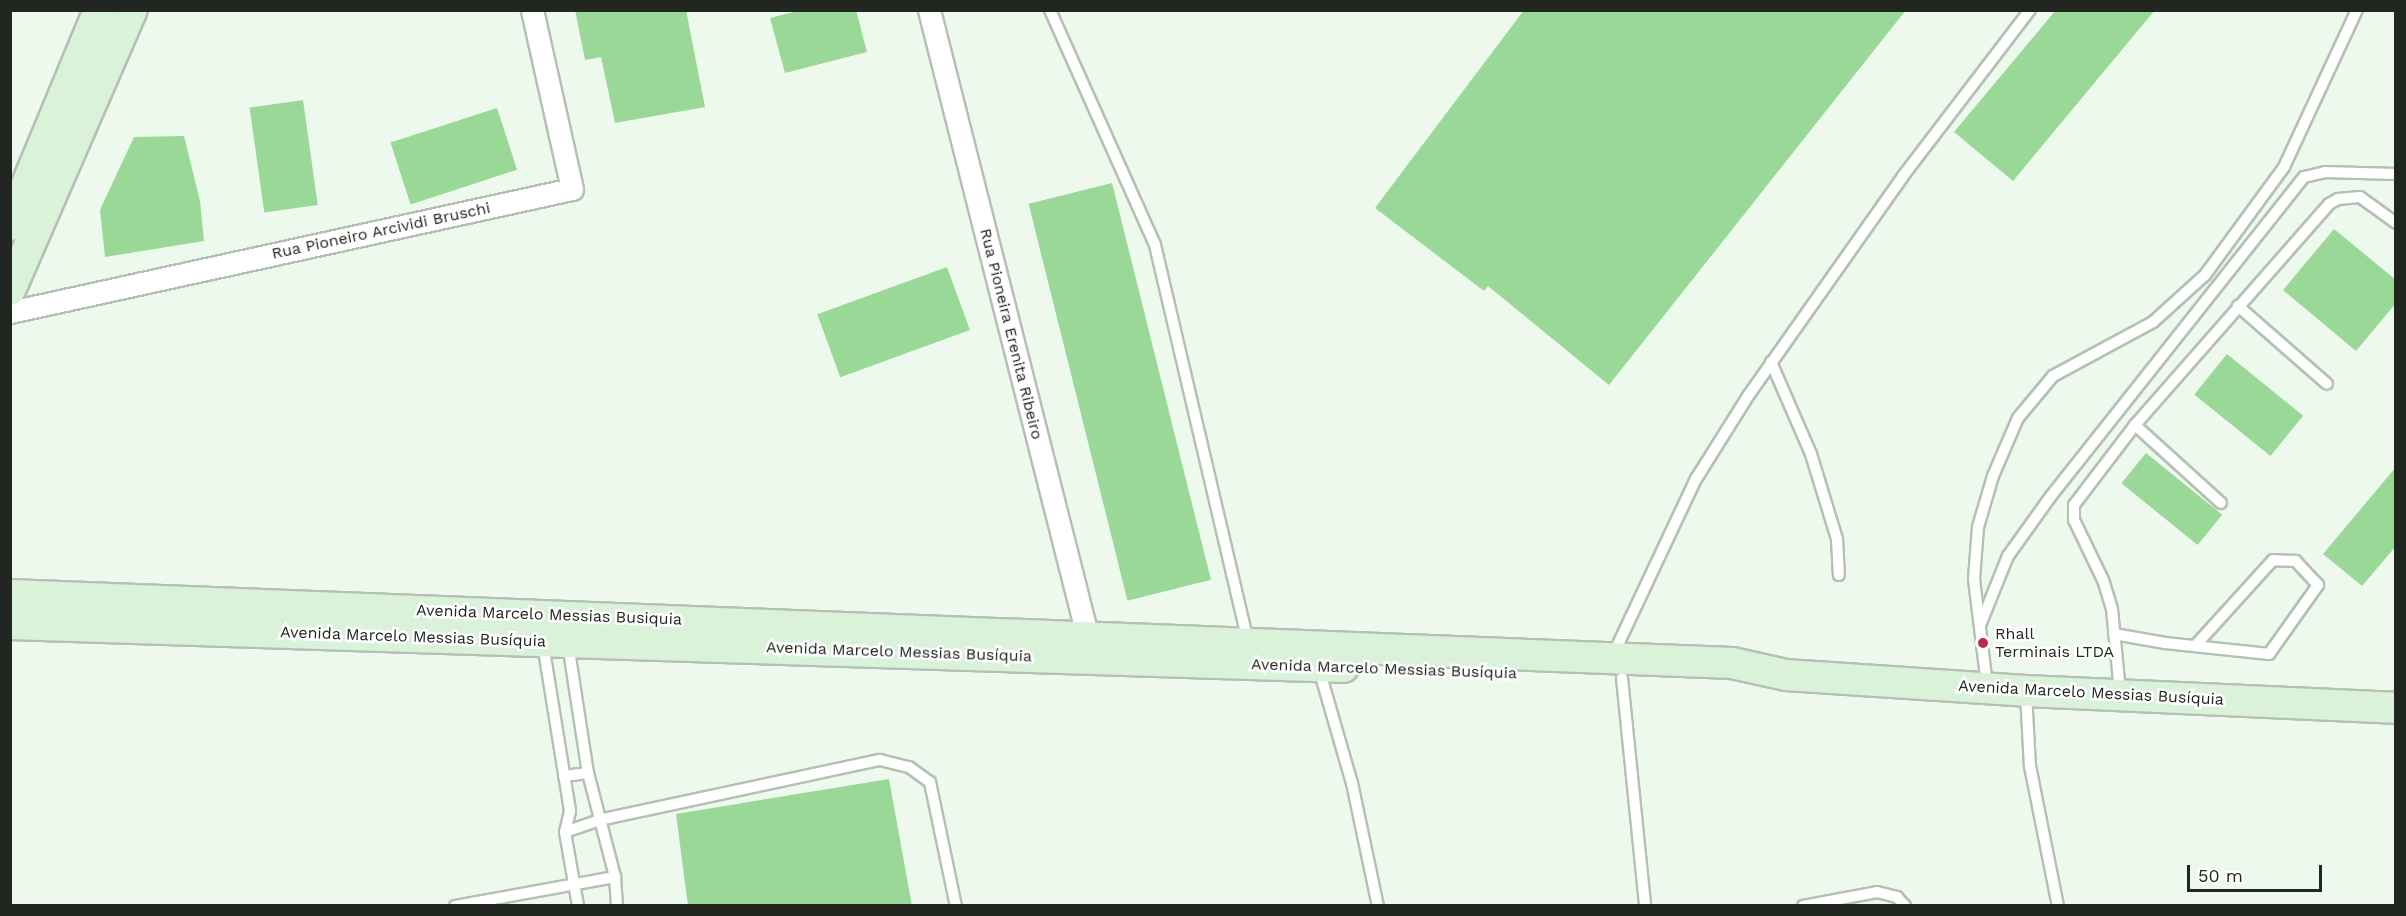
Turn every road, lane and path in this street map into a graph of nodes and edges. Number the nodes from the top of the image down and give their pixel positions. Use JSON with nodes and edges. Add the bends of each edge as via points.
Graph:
{"nodes":[{"id":1,"x":99,"y":10,"type":"edge"},
{"id":2,"x":132,"y":10,"type":"edge"},
{"id":3,"x":532,"y":10,"type":"edge"},
{"id":4,"x":929,"y":10,"type":"edge"},
{"id":5,"x":1050,"y":10,"type":"edge"},
{"id":6,"x":2030,"y":10,"type":"edge"},
{"id":7,"x":2357,"y":10,"type":"edge"},
{"id":8,"x":2396,"y":174,"type":"edge"},
{"id":9,"x":2396,"y":223,"type":"edge"},
{"id":10,"x":10,"y":225,"type":"edge"},
{"id":11,"x":10,"y":290,"type":"edge"},
{"id":12,"x":2238,"y":306,"type":"junction"},
{"id":13,"x":10,"y":312,"type":"edge"},
{"id":14,"x":1771,"y":362,"type":"junction"},
{"id":15,"x":2327,"y":384,"type":"dead end"},
{"id":16,"x":2135,"y":425,"type":"junction"},
{"id":17,"x":2221,"y":503,"type":"dead end"},
{"id":18,"x":1839,"y":575,"type":"dead end"},
{"id":19,"x":10,"y":595,"type":"edge"},
{"id":20,"x":10,"y":624,"type":"edge"},
{"id":21,"x":1981,"y":624,"type":"junction"},
{"id":22,"x":553,"y":628,"type":"junction"},
{"id":23,"x":2114,"y":634,"type":"junction"},
{"id":24,"x":1248,"y":642,"type":"junction"},
{"id":25,"x":1090,"y":646,"type":"junction"},
{"id":26,"x":2195,"y":646,"type":"junction"},
{"id":27,"x":1316,"y":656,"type":"junction"},
{"id":28,"x":1616,"y":669,"type":"junction"},
{"id":29,"x":1988,"y":688,"type":"junction"},
{"id":30,"x":2025,"y":691,"type":"junction"},
{"id":31,"x":2120,"y":695,"type":"junction"},
{"id":32,"x":2396,"y":708,"type":"edge"},
{"id":33,"x":588,"y":773,"type":"junction"},
{"id":34,"x":564,"y":776,"type":"junction"},
{"id":35,"x":599,"y":820,"type":"junction"},
{"id":36,"x":565,"y":832,"type":"junction"},
{"id":37,"x":615,"y":877,"type":"junction"},
{"id":38,"x":573,"y":884,"type":"junction"},
{"id":39,"x":455,"y":906,"type":"edge"},
{"id":40,"x":578,"y":906,"type":"edge"},
{"id":41,"x":617,"y":906,"type":"edge"},
{"id":42,"x":956,"y":906,"type":"edge"},
{"id":43,"x":1378,"y":906,"type":"edge"},
{"id":44,"x":1645,"y":906,"type":"edge"},
{"id":45,"x":1803,"y":906,"type":"edge"},
{"id":46,"x":1905,"y":906,"type":"edge"},
{"id":47,"x":2058,"y":906,"type":"edge"}],
"edges":[{"from":1,"to":10,"type":"street"},
{"from":2,"to":11,"type":"street"},
{"from":3,"to":13,"type":"street","name":"Rua Pioneiro Arcividi Bruschi","via":[[572,189]]},
{"from":4,"to":25,"type":"street","name":"Rua Pioneira Erenita Ribeiro"},
{"from":5,"to":24,"type":"lane","via":[[1155,245]]},
{"from":6,"to":14,"type":"lane","via":[[1903,177]]},
{"from":7,"to":21,"type":"lane","via":[[2284,167],[2205,275],[2153,322],[2053,376],[2018,418],[1993,476],[1978,527],[1974,579]]},
{"from":8,"to":21,"type":"lane","via":[[2325,172],[2304,177],[2051,496],[2008,556]]},
{"from":9,"to":12,"type":"lane","via":[[2360,197],[2338,199],[2329,204]]},
{"from":12,"to":15,"type":"lane"},
{"from":12,"to":16,"type":"lane"},
{"from":14,"to":18,"type":"lane","via":[[1811,453],[1837,539]]},
{"from":14,"to":28,"type":"lane","via":[[1696,479]]},
{"from":16,"to":17,"type":"lane"},
{"from":16,"to":23,"type":"lane","via":[[2074,505],[2074,520],[2103,580]]},
{"from":19,"to":22,"type":"street","name":"Avenida Marcelo Messias Busiquia"},
{"from":20,"to":22,"type":"street","name":"Avenida Marcelo Messias Busíquia"},
{"from":21,"to":29,"type":"lane"},
{"from":22,"to":25,"type":"street","name":"Avenida Marcelo Messias Busiquia"},
{"from":22,"to":33,"type":"lane"},
{"from":22,"to":34,"type":"lane"},
{"from":23,"to":26,"type":"lane"},
{"from":23,"to":31,"type":"lane"},
{"from":24,"to":25,"type":"street","name":"Avenida Marcelo Messias Busíquia"},
{"from":24,"to":27,"type":"street","name":"Avenida Marcelo Messias Busíquia"},
{"from":25,"to":27,"type":"street","name":"Avenida Marcelo Messias Busíquia"},
{"from":26,"to":26,"type":"lane","via":[[2269,654],[2318,585],[2296,561],[2273,560]]},
{"from":27,"to":28,"type":"street","name":"Avenida Marcelo Messias Busíquia"},
{"from":27,"to":43,"type":"lane","via":[[1352,783]]},
{"from":28,"to":29,"type":"street","name":"Avenida Marcelo Messias Busíquia","via":[[1734,682],[1786,675]]},
{"from":28,"to":44,"type":"lane"},
{"from":29,"to":30,"type":"street","name":"Avenida Marcelo Messias Busíquia"},
{"from":30,"to":31,"type":"street","name":"Avenida Marcelo Messias Busíquia"},
{"from":30,"to":47,"type":"lane","via":[[2030,766]]},
{"from":31,"to":32,"type":"street","name":"Avenida Marcelo Messias Busíquia"},
{"from":33,"to":34,"type":"lane"},
{"from":33,"to":35,"type":"lane"},
{"from":34,"to":36,"type":"lane","via":[[570,810]]},
{"from":35,"to":36,"type":"lane"},
{"from":35,"to":37,"type":"lane"},
{"from":35,"to":42,"type":"lane","via":[[880,760],[909,767],[930,782]]},
{"from":36,"to":38,"type":"lane"},
{"from":37,"to":38,"type":"lane"},
{"from":37,"to":41,"type":"lane"},
{"from":38,"to":39,"type":"lane"},
{"from":38,"to":40,"type":"lane"},
{"from":45,"to":46,"type":"lane","via":[[1877,892],[1898,897]]}]}
